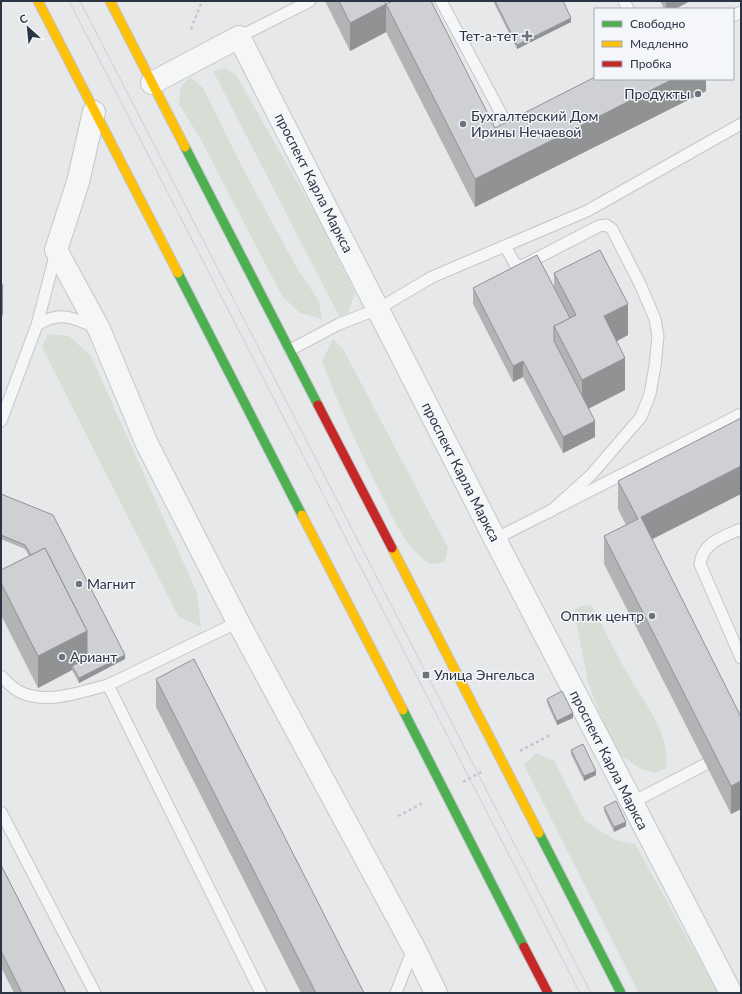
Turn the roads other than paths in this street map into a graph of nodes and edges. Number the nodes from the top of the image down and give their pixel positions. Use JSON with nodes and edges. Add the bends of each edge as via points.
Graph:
{"nodes":[{"id":1,"x":38,"y":1,"type":"edge"},
{"id":2,"x":110,"y":1,"type":"edge"},
{"id":3,"x":310,"y":1,"type":"edge"},
{"id":4,"x":442,"y":1,"type":"edge"},
{"id":5,"x":239,"y":37,"type":"junction"},
{"id":6,"x":152,"y":82,"type":"junction"},
{"id":7,"x":94,"y":112,"type":"junction"},
{"id":8,"x":531,"y":118,"type":"edge"},
{"id":9,"x":741,"y":124,"type":"edge"},
{"id":10,"x":505,"y":246,"type":"junction"},
{"id":11,"x":56,"y":250,"type":"junction"},
{"id":12,"x":378,"y":309,"type":"junction"},
{"id":13,"x":37,"y":325,"type":"junction"},
{"id":14,"x":99,"y":329,"type":"junction"},
{"id":15,"x":290,"y":350,"type":"junction"},
{"id":16,"x":741,"y":414,"type":"edge"},
{"id":17,"x":1,"y":421,"type":"edge"},
{"id":18,"x":550,"y":512,"type":"junction"},
{"id":19,"x":741,"y":529,"type":"edge"},
{"id":20,"x":495,"y":539,"type":"junction"},
{"id":21,"x":238,"y":622,"type":"junction"},
{"id":22,"x":741,"y":658,"type":"edge"},
{"id":23,"x":1,"y":676,"type":"edge"},
{"id":24,"x":108,"y":685,"type":"junction"},
{"id":25,"x":706,"y":764,"type":"edge"},
{"id":26,"x":631,"y":803,"type":"junction"},
{"id":27,"x":1,"y":812,"type":"edge"},
{"id":28,"x":414,"y":948,"type":"junction"},
{"id":29,"x":95,"y":993,"type":"edge"},
{"id":30,"x":261,"y":993,"type":"edge"},
{"id":31,"x":396,"y":993,"type":"edge"},
{"id":32,"x":436,"y":993,"type":"edge"},
{"id":33,"x":548,"y":993,"type":"edge"},
{"id":34,"x":621,"y":993,"type":"edge"},
{"id":35,"x":731,"y":993,"type":"edge"}],
"edges":[{"from":1,"to":7,"type":"main road"},
{"from":2,"to":6,"type":"main road"},
{"from":3,"to":5,"type":"lane"},
{"from":4,"to":8,"type":"lane","via":[[508,124],[514,126]]},
{"from":5,"to":6,"type":"street"},
{"from":5,"to":12,"type":"street","name":"проспект Карла Маркса"},
{"from":6,"to":15,"type":"main road"},
{"from":7,"to":11,"type":"street","via":[[78,182]]},
{"from":7,"to":33,"type":"main road"},
{"from":9,"to":10,"type":"lane","via":[[587,211]]},
{"from":10,"to":12,"type":"lane","via":[[432,277]]},
{"from":10,"to":18,"type":"lane","via":[[515,264],[522,266],[599,226],[606,225],[612,230],[640,284],[655,319],[658,336],[650,394],[641,417],[591,475]]},
{"from":11,"to":13,"type":"lane"},
{"from":11,"to":14,"type":"street"},
{"from":12,"to":15,"type":"lane","via":[[340,324]]},
{"from":12,"to":20,"type":"street","name":"проспект Карла Маркса"},
{"from":13,"to":14,"type":"lane","via":[[47,319],[65,316]]},
{"from":13,"to":17,"type":"lane"},
{"from":14,"to":21,"type":"street","via":[[147,444]]},
{"from":15,"to":34,"type":"main road"},
{"from":16,"to":18,"type":"lane"},
{"from":18,"to":20,"type":"lane"},
{"from":19,"to":22,"type":"lane","via":[[706,548],[700,564]]},
{"from":20,"to":26,"type":"street","name":"проспект Карла Маркса"},
{"from":21,"to":24,"type":"lane"},
{"from":21,"to":28,"type":"street"},
{"from":23,"to":24,"type":"lane","via":[[18,692],[40,699]]},
{"from":24,"to":30,"type":"lane"},
{"from":25,"to":26,"type":"lane"},
{"from":26,"to":35,"type":"street","name":"проспект Карла Маркса"},
{"from":27,"to":29,"type":"lane"},
{"from":28,"to":31,"type":"lane"},
{"from":28,"to":32,"type":"street"}]}
